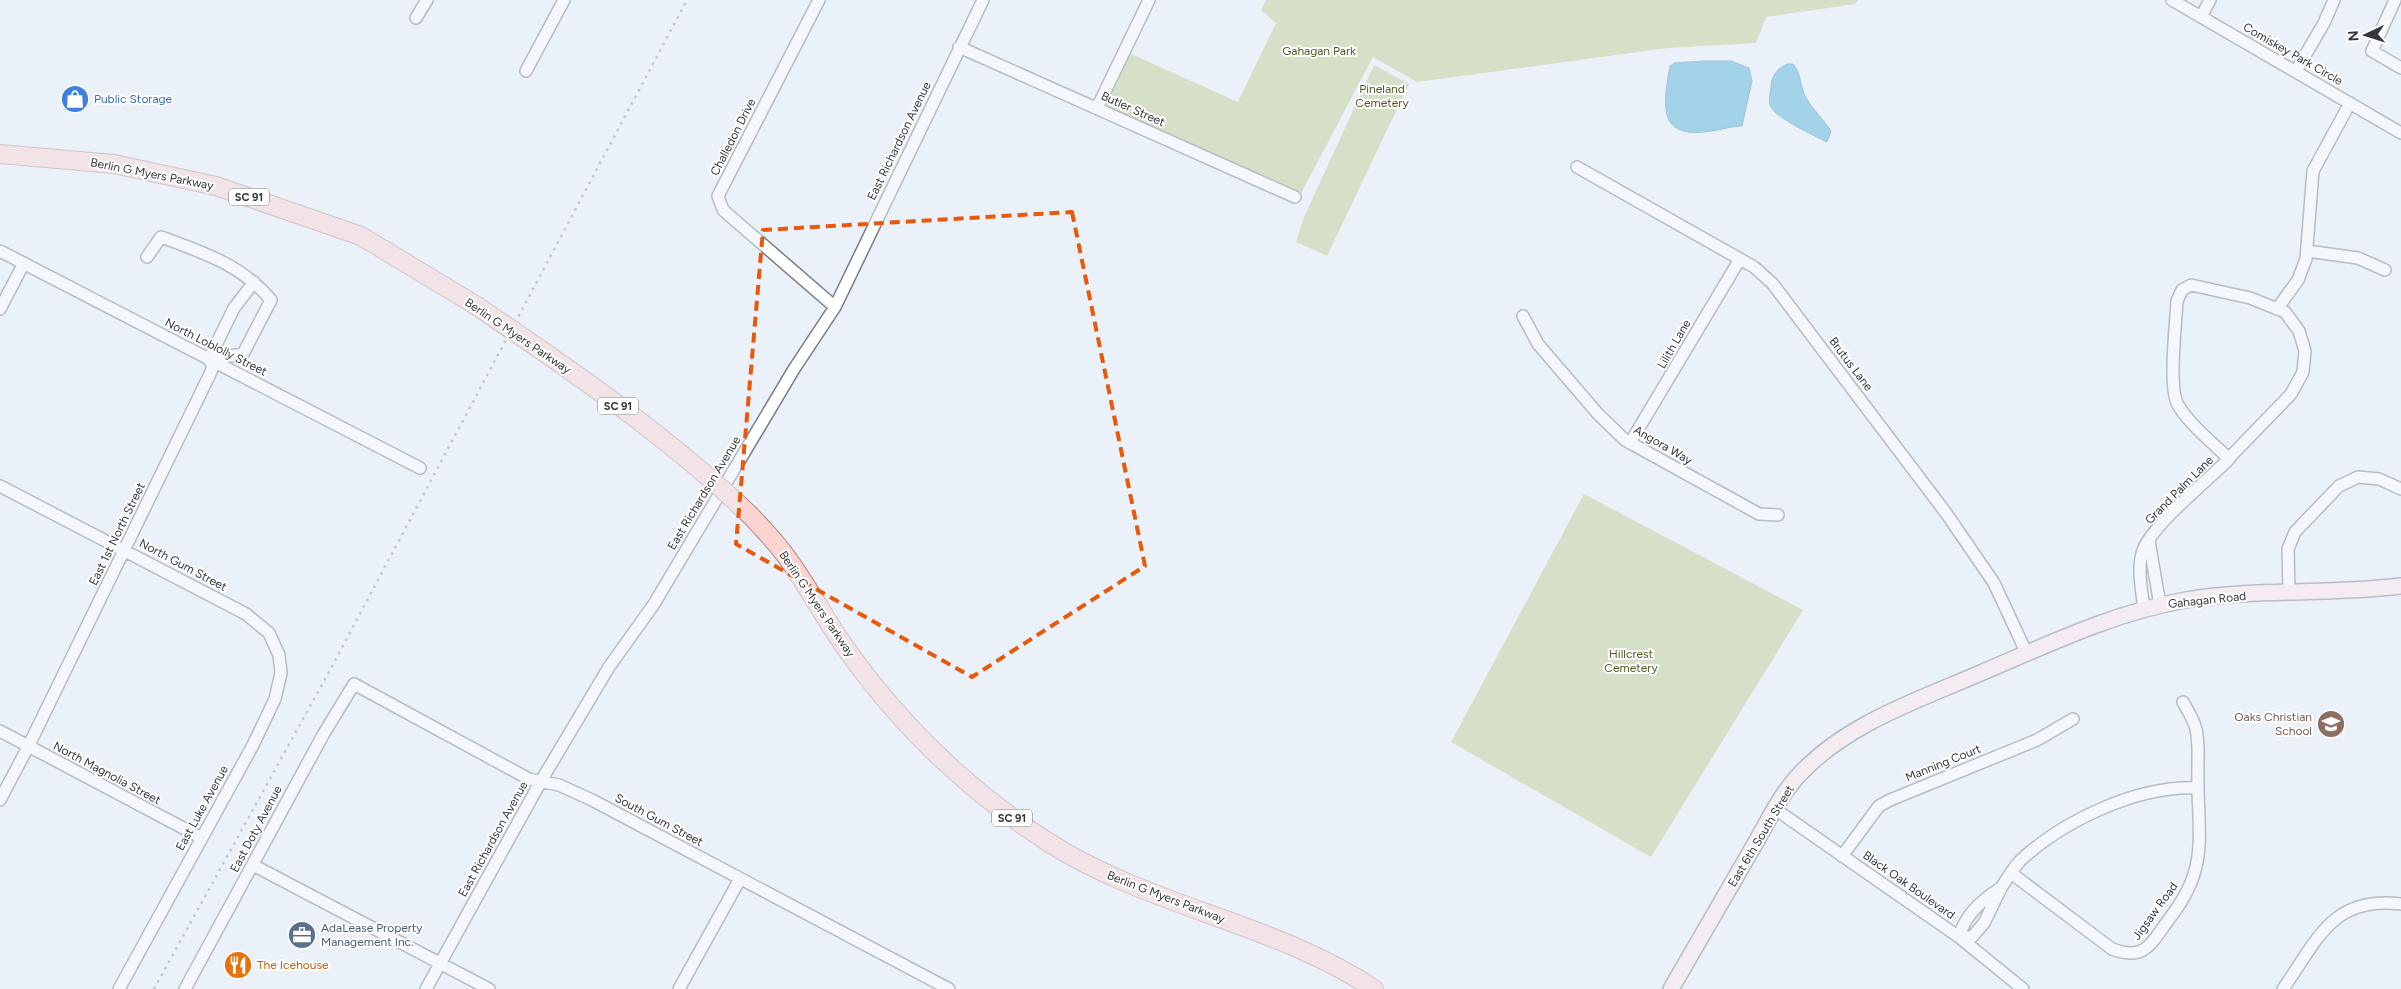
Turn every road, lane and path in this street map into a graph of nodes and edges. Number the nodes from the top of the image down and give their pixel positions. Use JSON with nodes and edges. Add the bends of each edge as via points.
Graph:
{"nodes":[{"id":1,"x":427,"y":0,"type":"edge"},
{"id":2,"x":820,"y":0,"type":"edge"},
{"id":3,"x":983,"y":0,"type":"edge"},
{"id":4,"x":1149,"y":0,"type":"edge"},
{"id":5,"x":2172,"y":0,"type":"edge"},
{"id":6,"x":2210,"y":0,"type":"edge"},
{"id":7,"x":2334,"y":0,"type":"edge"},
{"id":8,"x":2395,"y":0,"type":"edge"},
{"id":9,"x":558,"y":2,"type":"edge"},
{"id":10,"x":2201,"y":17,"type":"junction"},
{"id":11,"x":416,"y":18,"type":"dead end"},
{"id":12,"x":959,"y":47,"type":"junction"},
{"id":13,"x":2401,"y":68,"type":"edge"},
{"id":14,"x":526,"y":71,"type":"dead end"},
{"id":15,"x":2296,"y":72,"type":"junction"},
{"id":16,"x":2350,"y":103,"type":"junction"},
{"id":17,"x":1097,"y":108,"type":"junction"},
{"id":18,"x":2401,"y":132,"type":"edge"},
{"id":19,"x":0,"y":154,"type":"edge"},
{"id":20,"x":1577,"y":167,"type":"dead end"},
{"id":21,"x":1295,"y":196,"type":"dead end"},
{"id":22,"x":0,"y":251,"type":"edge"},
{"id":23,"x":2307,"y":251,"type":"junction"},
{"id":24,"x":147,"y":257,"type":"dead end"},
{"id":25,"x":1740,"y":258,"type":"junction"},
{"id":26,"x":24,"y":263,"type":"junction"},
{"id":27,"x":2385,"y":270,"type":"dead end"},
{"id":28,"x":254,"y":282,"type":"junction"},
{"id":29,"x":834,"y":307,"type":"junction"},
{"id":30,"x":0,"y":309,"type":"edge"},
{"id":31,"x":2277,"y":309,"type":"junction"},
{"id":32,"x":1523,"y":316,"type":"dead end"},
{"id":33,"x":209,"y":359,"type":"junction"},
{"id":34,"x":1630,"y":443,"type":"junction"},
{"id":35,"x":2229,"y":459,"type":"junction"},
{"id":36,"x":420,"y":468,"type":"dead end"},
{"id":37,"x":0,"y":486,"type":"edge"},
{"id":38,"x":2401,"y":489,"type":"edge"},
{"id":39,"x":1778,"y":515,"type":"dead end"},
{"id":40,"x":2149,"y":541,"type":"junction"},
{"id":41,"x":124,"y":550,"type":"junction"},
{"id":42,"x":2401,"y":586,"type":"edge"},
{"id":43,"x":2290,"y":593,"type":"junction"},
{"id":44,"x":2160,"y":605,"type":"junction"},
{"id":45,"x":2144,"y":609,"type":"junction"},
{"id":46,"x":269,"y":633,"type":"joint"},
{"id":47,"x":2024,"y":655,"type":"junction"},
{"id":48,"x":354,"y":684,"type":"joint"},
{"id":49,"x":2183,"y":702,"type":"dead end"},
{"id":50,"x":2073,"y":719,"type":"dead end"},
{"id":51,"x":0,"y":731,"type":"edge"},
{"id":52,"x":28,"y":746,"type":"junction"},
{"id":53,"x":540,"y":781,"type":"junction"},
{"id":54,"x":2198,"y":788,"type":"junction"},
{"id":55,"x":0,"y":800,"type":"edge"},
{"id":56,"x":1775,"y":809,"type":"junction"},
{"id":57,"x":202,"y":838,"type":"junction"},
{"id":58,"x":1842,"y":856,"type":"junction"},
{"id":59,"x":253,"y":865,"type":"junction"},
{"id":60,"x":2011,"y":873,"type":"junction"},
{"id":61,"x":740,"y":879,"type":"junction"},
{"id":62,"x":2401,"y":904,"type":"edge"},
{"id":63,"x":1959,"y":937,"type":"junction"},
{"id":64,"x":440,"y":964,"type":"junction"},
{"id":65,"x":934,"y":986,"type":"edge"},
{"id":66,"x":119,"y":989,"type":"edge"},
{"id":67,"x":185,"y":989,"type":"edge"},
{"id":68,"x":426,"y":989,"type":"edge"},
{"id":69,"x":489,"y":989,"type":"edge"},
{"id":70,"x":679,"y":989,"type":"edge"},
{"id":71,"x":949,"y":989,"type":"edge"},
{"id":72,"x":1374,"y":989,"type":"edge"},
{"id":73,"x":1671,"y":989,"type":"edge"},
{"id":74,"x":2023,"y":989,"type":"edge"},
{"id":75,"x":2283,"y":989,"type":"edge"}],
"edges":[{"from":1,"to":11,"type":"street"},
{"from":2,"to":29,"type":"street","name":"Challedon Drive","via":[[718,196],[722,210]]},
{"from":3,"to":12,"type":"street","name":"East Richardson Avenue"},
{"from":4,"to":17,"type":"street"},
{"from":5,"to":10,"type":"street","name":"Comiskey Park Circle"},
{"from":6,"to":10,"type":"street"},
{"from":7,"to":15,"type":"street"},
{"from":8,"to":13,"type":"street","via":[[2372,51]]},
{"from":9,"to":14,"type":"street"},
{"from":10,"to":15,"type":"street","name":"Comiskey Park Circle"},
{"from":12,"to":17,"type":"street","name":"Butler Street"},
{"from":12,"to":29,"type":"street","name":"East Richardson Avenue"},
{"from":15,"to":16,"type":"street","name":"Comiskey Park Circle"},
{"from":16,"to":18,"type":"street","name":"Comiskey Park Circle"},
{"from":16,"to":23,"type":"street","via":[[2313,171]]},
{"from":17,"to":21,"type":"street","name":"Butler Street"},
{"from":19,"to":72,"type":"main road","name":"Berlin G Myers Parkway","number":"SC 91","bridge":true,"via":[[114,164],[216,186],[361,236],[477,306],[670,444],[713,479],[788,558],[838,637],[894,710],[936,754],[1005,813],[1094,869],[1139,890],[1320,957]]},
{"from":20,"to":25,"type":"street","name":"Brutus Lane"},
{"from":22,"to":26,"type":"street","name":"North Loblolly Street"},
{"from":23,"to":27,"type":"street","via":[[2358,258]]},
{"from":23,"to":31,"type":"street","via":[[2298,280]]},
{"from":24,"to":28,"type":"street","via":[[160,236],[214,257]]},
{"from":25,"to":34,"type":"street","name":"Lilith Lane"},
{"from":25,"to":47,"type":"street","name":"Brutus Lane","via":[[1772,283],[1946,514],[1994,583]]},
{"from":26,"to":30,"type":"street"},
{"from":26,"to":33,"type":"street","name":"North Loblolly Street"},
{"from":28,"to":33,"type":"street","name":"East 1st North Street","via":[[234,308]]},
{"from":28,"to":33,"type":"street","via":[[271,300],[243,354]]},
{"from":29,"to":53,"type":"street","name":"East Richardson Avenue","via":[[654,604],[609,668]]},
{"from":31,"to":35,"type":"street","name":"Grand Palm Lane","via":[[2285,312],[2299,331],[2305,351],[2303,372],[2291,394]]},
{"from":31,"to":35,"type":"street","name":"Grand Palm Lane","via":[[2250,298],[2191,285],[2182,290],[2176,301],[2174,389],[2177,403]]},
{"from":32,"to":34,"type":"street","name":"Angora Way","via":[[1538,344],[1598,414]]},
{"from":33,"to":36,"type":"street","name":"North Loblolly Street"},
{"from":33,"to":41,"type":"street","name":"East 1st North Street","via":[[213,367],[210,374]]},
{"from":34,"to":39,"type":"street","name":"Angora Way","via":[[1759,514]]},
{"from":35,"to":40,"type":"street","name":"Grand Palm Lane"},
{"from":37,"to":41,"type":"street","name":"North Gum Street"},
{"from":38,"to":43,"type":"street","via":[[2378,479],[2358,476],[2339,486],[2295,532],[2288,549]]},
{"from":40,"to":44,"type":"street","name":"Grand Palm Lane"},
{"from":40,"to":45,"type":"street","name":"Grand Palm Lane","via":[[2143,549],[2140,572]]},
{"from":41,"to":46,"type":"street","name":"North Gum Street","via":[[246,614]]},
{"from":41,"to":52,"type":"street","name":"East 1st North Street"},
{"from":42,"to":43,"type":"street","name":"Gahagan Road"},
{"from":43,"to":44,"type":"street","name":"Gahagan Road","via":[[2197,598]]},
{"from":44,"to":45,"type":"street","name":"Gahagan Road"},
{"from":45,"to":47,"type":"street","name":"Gahagan Road"},
{"from":46,"to":57,"type":"street","name":"East Luke Avenue","via":[[279,656],[281,672],[275,699]]},
{"from":47,"to":56,"type":"street","name":"East 6th South Street","via":[[1859,727],[1825,750],[1796,778]]},
{"from":48,"to":53,"type":"street","name":"South Gum Street","via":[[529,779]]},
{"from":48,"to":59,"type":"street","name":"East Doty Avenue"},
{"from":49,"to":54,"type":"street","name":"Jigsaw Road","via":[[2196,729]]},
{"from":50,"to":58,"type":"street","name":"Manning Court","via":[[2037,740],[1879,806]]},
{"from":51,"to":52,"type":"street","name":"North Magnolia Street"},
{"from":52,"to":55,"type":"street","name":"East 1st North Street"},
{"from":52,"to":57,"type":"street","name":"North Magnolia Street"},
{"from":53,"to":61,"type":"street","name":"South Gum Street","via":[[559,785],[592,800]]},
{"from":53,"to":64,"type":"street","name":"East Richardson Avenue"},
{"from":54,"to":60,"type":"street","via":[[2156,790],[2115,803],[2049,838],[2019,862]]},
{"from":54,"to":60,"type":"street","name":"Jigsaw Road","via":[[2198,851],[2192,882],[2151,945],[2142,952],[2123,953],[2112,949]]},
{"from":56,"to":58,"type":"street","name":"Black Oak Boulevard"},
{"from":56,"to":73,"type":"street","name":"East 6th South Street"},
{"from":57,"to":66,"type":"street","name":"East Luke Avenue"},
{"from":58,"to":63,"type":"street","name":"Black Oak Boulevard"},
{"from":59,"to":64,"type":"street"},
{"from":59,"to":67,"type":"street","name":"East Doty Avenue"},
{"from":60,"to":63,"type":"street","via":[[2000,888],[1984,923],[1972,937]]},
{"from":61,"to":65,"type":"street","name":"South Gum Street"},
{"from":61,"to":70,"type":"street"},
{"from":62,"to":75,"type":"street","via":[[2366,904],[2343,914],[2317,936]]},
{"from":63,"to":74,"type":"street","name":"Black Oak Boulevard"},
{"from":64,"to":68,"type":"street","name":"East Richardson Avenue"},
{"from":64,"to":69,"type":"street"},
{"from":65,"to":71,"type":"street","name":"South Gum Street"}]}
